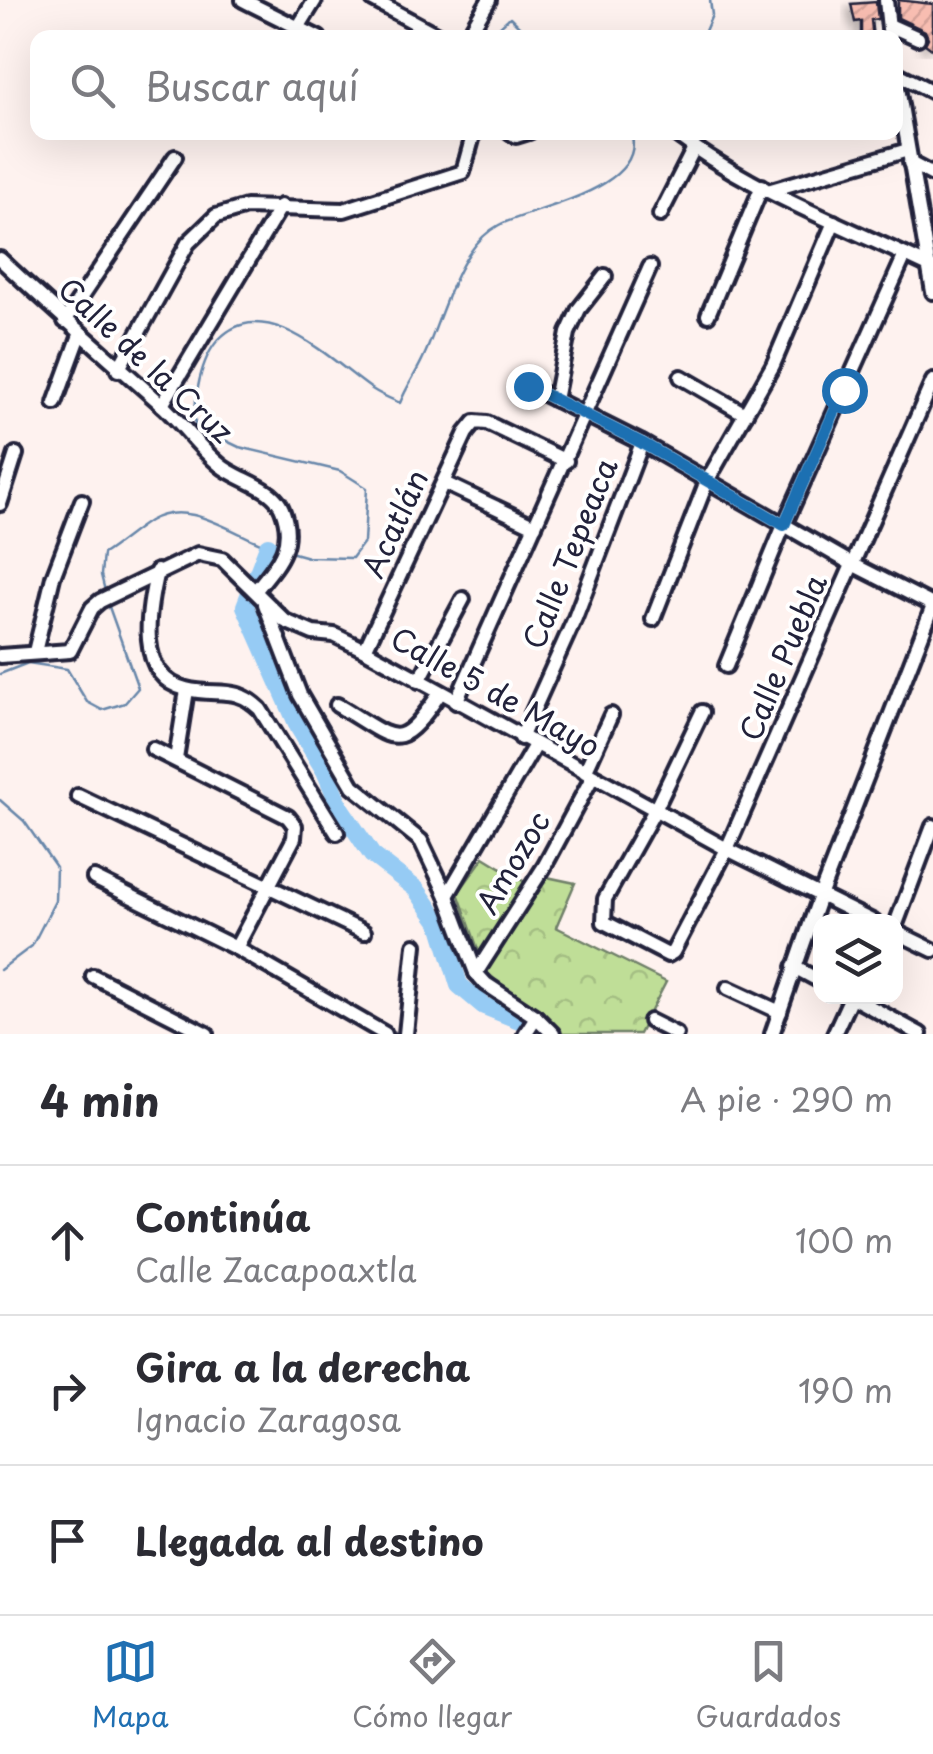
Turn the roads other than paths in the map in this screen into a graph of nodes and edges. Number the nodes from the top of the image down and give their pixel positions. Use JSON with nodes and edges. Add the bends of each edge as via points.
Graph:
{"nodes":[{"id":1,"x":243,"y":0,"type":"edge"},
{"id":2,"x":315,"y":0,"type":"edge"},
{"id":3,"x":374,"y":0,"type":"edge"},
{"id":4,"x":489,"y":0,"type":"edge"},
{"id":5,"x":886,"y":0,"type":"edge"},
{"id":6,"x":299,"y":26,"type":"junction"},
{"id":7,"x":306,"y":30,"type":"edge"},
{"id":8,"x":429,"y":30,"type":"edge"},
{"id":9,"x":471,"y":30,"type":"edge"},
{"id":10,"x":890,"y":30,"type":"edge"},
{"id":11,"x":903,"y":34,"type":"edge"},
{"id":12,"x":918,"y":38,"type":"dead end"},
{"id":13,"x":903,"y":78,"type":"edge"},
{"id":14,"x":933,"y":92,"type":"edge"},
{"id":15,"x":903,"y":119,"type":"edge"},
{"id":16,"x":472,"y":140,"type":"edge"},
{"id":17,"x":683,"y":140,"type":"edge"},
{"id":18,"x":694,"y":148,"type":"junction"},
{"id":19,"x":176,"y":156,"type":"dead end"},
{"id":20,"x":909,"y":157,"type":"junction"},
{"id":21,"x":933,"y":175,"type":"edge"},
{"id":22,"x":766,"y":188,"type":"junction"},
{"id":23,"x":282,"y":206,"type":"junction"},
{"id":24,"x":660,"y":215,"type":"dead end"},
{"id":25,"x":834,"y":222,"type":"junction"},
{"id":26,"x":905,"y":254,"type":"junction"},
{"id":27,"x":0,"y":260,"type":"edge"},
{"id":28,"x":650,"y":267,"type":"dead end"},
{"id":29,"x":931,"y":267,"type":"edge"},
{"id":30,"x":605,"y":276,"type":"dead end"},
{"id":31,"x":933,"y":292,"type":"edge"},
{"id":32,"x":708,"y":315,"type":"dead end"},
{"id":33,"x":65,"y":321,"type":"junction"},
{"id":34,"x":80,"y":335,"type":"junction"},
{"id":35,"x":118,"y":370,"type":"junction"},
{"id":36,"x":681,"y":378,"type":"dead end"},
{"id":37,"x":933,"y":381,"type":"edge"},
{"id":38,"x":528,"y":386,"type":"dead end"},
{"id":39,"x":555,"y":400,"type":"junction"},
{"id":40,"x":55,"y":403,"type":"dead end"},
{"id":41,"x":162,"y":405,"type":"junction"},
{"id":42,"x":745,"y":414,"type":"junction"},
{"id":43,"x":584,"y":416,"type":"junction"},
{"id":44,"x":642,"y":443,"type":"junction"},
{"id":45,"x":16,"y":454,"type":"dead end"},
{"id":46,"x":566,"y":461,"type":"junction"},
{"id":47,"x":707,"y":481,"type":"junction"},
{"id":48,"x":444,"y":483,"type":"junction"},
{"id":49,"x":82,"y":501,"type":"dead end"},
{"id":50,"x":0,"y":504,"type":"edge"},
{"id":51,"x":784,"y":525,"type":"junction"},
{"id":52,"x":536,"y":526,"type":"junction"},
{"id":53,"x":852,"y":564,"type":"junction"},
{"id":54,"x":157,"y":572,"type":"junction"},
{"id":55,"x":256,"y":590,"type":"junction"},
{"id":56,"x":463,"y":599,"type":"dead end"},
{"id":57,"x":933,"y":605,"type":"edge"},
{"id":58,"x":653,"y":618,"type":"dead end"},
{"id":59,"x":364,"y":650,"type":"junction"},
{"id":60,"x":35,"y":652,"type":"junction"},
{"id":61,"x":0,"y":656,"type":"edge"},
{"id":62,"x":726,"y":666,"type":"dead end"},
{"id":63,"x":419,"y":682,"type":"junction"},
{"id":64,"x":187,"y":690,"type":"junction"},
{"id":65,"x":440,"y":694,"type":"junction"},
{"id":66,"x":456,"y":702,"type":"junction"},
{"id":67,"x":337,"y":705,"type":"dead end"},
{"id":68,"x":702,"y":712,"type":"dead end"},
{"id":69,"x":611,"y":715,"type":"dead end"},
{"id":70,"x":522,"y":738,"type":"junction"},
{"id":71,"x":535,"y":745,"type":"junction"},
{"id":72,"x":154,"y":749,"type":"dead end"},
{"id":73,"x":176,"y":759,"type":"junction"},
{"id":74,"x":589,"y":774,"type":"junction"},
{"id":75,"x":78,"y":796,"type":"dead end"},
{"id":76,"x":656,"y":808,"type":"junction"},
{"id":77,"x":933,"y":826,"type":"edge"},
{"id":78,"x":336,"y":833,"type":"dead end"},
{"id":79,"x":727,"y":849,"type":"junction"},
{"id":80,"x":94,"y":878,"type":"dead end"},
{"id":81,"x":267,"y":886,"type":"junction"},
{"id":82,"x":448,"y":896,"type":"junction"},
{"id":83,"x":820,"y":896,"type":"junction"},
{"id":84,"x":857,"y":914,"type":"edge"},
{"id":85,"x":901,"y":914,"type":"edge"},
{"id":86,"x":364,"y":932,"type":"dead end"},
{"id":87,"x":903,"y":932,"type":"edge"},
{"id":88,"x":415,"y":945,"type":"dead end"},
{"id":89,"x":236,"y":948,"type":"junction"},
{"id":90,"x":933,"y":950,"type":"edge"},
{"id":91,"x":794,"y":967,"type":"junction"},
{"id":92,"x":476,"y":973,"type":"junction"},
{"id":93,"x":93,"y":976,"type":"dead end"},
{"id":94,"x":813,"y":977,"type":"edge"},
{"id":95,"x":728,"y":988,"type":"dead end"},
{"id":96,"x":847,"y":1004,"type":"edge"},
{"id":97,"x":863,"y":1004,"type":"edge"},
{"id":98,"x":780,"y":1012,"type":"junction"},
{"id":99,"x":536,"y":1017,"type":"junction"},
{"id":100,"x":650,"y":1020,"type":"dead end"},
{"id":101,"x":207,"y":1034,"type":"edge"},
{"id":102,"x":385,"y":1034,"type":"edge"},
{"id":103,"x":406,"y":1034,"type":"edge"},
{"id":104,"x":525,"y":1034,"type":"edge"},
{"id":105,"x":553,"y":1034,"type":"edge"},
{"id":106,"x":676,"y":1034,"type":"edge"},
{"id":107,"x":772,"y":1034,"type":"edge"},
{"id":108,"x":834,"y":1034,"type":"edge"},
{"id":109,"x":920,"y":1034,"type":"edge"}],
"edges":[{"from":1,"to":6,"type":"street"},
{"from":2,"to":6,"type":"street"},
{"from":3,"to":8,"type":"street"},
{"from":4,"to":9,"type":"street"},
{"from":5,"to":10,"type":"street"},
{"from":6,"to":7,"type":"street"},
{"from":11,"to":12,"type":"street"},
{"from":13,"to":14,"type":"street"},
{"from":15,"to":20,"type":"street"},
{"from":16,"to":23,"type":"street","via":[[463,172],[344,210]]},
{"from":17,"to":18,"type":"street"},
{"from":18,"to":22,"type":"street"},
{"from":18,"to":24,"type":"street"},
{"from":19,"to":33,"type":"street"},
{"from":20,"to":21,"type":"street"},
{"from":20,"to":22,"type":"street"},
{"from":20,"to":29,"type":"street"},
{"from":22,"to":25,"type":"street"},
{"from":22,"to":32,"type":"street"},
{"from":23,"to":35,"type":"street","via":[[216,216],[188,243]]},
{"from":23,"to":41,"type":"street"},
{"from":25,"to":26,"type":"street"},
{"from":25,"to":42,"type":"street"},
{"from":26,"to":29,"type":"street"},
{"from":26,"to":51,"type":"street"},
{"from":27,"to":33,"type":"street","name":"Calle de la Cruz"},
{"from":28,"to":43,"type":"street","name":"Calle Tepeaca"},
{"from":29,"to":31,"type":"street"},
{"from":30,"to":39,"type":"street","via":[[568,333]]},
{"from":33,"to":34,"type":"street","name":"Calle de la Cruz"},
{"from":34,"to":35,"type":"street","name":"Calle de la Cruz"},
{"from":34,"to":40,"type":"street"},
{"from":35,"to":41,"type":"street","name":"Calle de la Cruz"},
{"from":36,"to":42,"type":"street"},
{"from":37,"to":53,"type":"street","name":"Calle Puebla"},
{"from":38,"to":39,"type":"street"},
{"from":39,"to":43,"type":"street"},
{"from":41,"to":55,"type":"street","name":"Calle de la Cruz","via":[[222,467],[281,504],[289,539]]},
{"from":42,"to":47,"type":"street"},
{"from":43,"to":44,"type":"street"},
{"from":43,"to":46,"type":"street","name":"Calle Tepeaca"},
{"from":44,"to":47,"type":"street"},
{"from":44,"to":70,"type":"street","name":"Calle Tepeaca"},
{"from":45,"to":50,"type":"street"},
{"from":46,"to":48,"type":"street","name":"Acatlán","via":[[475,422]]},
{"from":46,"to":52,"type":"street","name":"Calle Tepeaca"},
{"from":47,"to":51,"type":"street"},
{"from":47,"to":58,"type":"street"},
{"from":48,"to":52,"type":"street"},
{"from":48,"to":59,"type":"street","name":"Acatlán"},
{"from":49,"to":60,"type":"street","via":[[53,577]]},
{"from":51,"to":53,"type":"street"},
{"from":51,"to":62,"type":"street"},
{"from":52,"to":66,"type":"street","name":"Calle Tepeaca"},
{"from":53,"to":57,"type":"street"},
{"from":53,"to":79,"type":"street","name":"Calle Puebla"},
{"from":54,"to":55,"type":"street","name":"Calle 5 de Mayo","via":[[198,554],[222,560]]},
{"from":54,"to":60,"type":"street","name":"Calle 5 de Mayo","via":[[92,608],[70,651]]},
{"from":54,"to":64,"type":"street","via":[[149,606],[156,670]]},
{"from":55,"to":59,"type":"street","name":"Calle 5 de Mayo","via":[[285,621]]},
{"from":55,"to":82,"type":"street","via":[[300,694],[354,786],[422,841]]},
{"from":56,"to":63,"type":"street"},
{"from":57,"to":83,"type":"street"},
{"from":59,"to":63,"type":"street","name":"Calle 5 de Mayo"},
{"from":60,"to":61,"type":"street"},
{"from":63,"to":65,"type":"street","name":"Calle 5 de Mayo"},
{"from":64,"to":73,"type":"street"},
{"from":64,"to":78,"type":"street","via":[[246,696],[260,709]]},
{"from":65,"to":66,"type":"street","name":"Calle 5 de Mayo"},
{"from":65,"to":67,"type":"street","via":[[403,737]]},
{"from":66,"to":70,"type":"street","name":"Calle 5 de Mayo"},
{"from":68,"to":76,"type":"street"},
{"from":69,"to":74,"type":"street","name":"Amozoc"},
{"from":70,"to":71,"type":"street","name":"Calle 5 de Mayo"},
{"from":71,"to":74,"type":"street","name":"Calle 5 de Mayo"},
{"from":71,"to":82,"type":"street"},
{"from":72,"to":73,"type":"street"},
{"from":73,"to":81,"type":"street","via":[[288,816],[294,838]]},
{"from":74,"to":76,"type":"street","name":"Calle 5 de Mayo"},
{"from":74,"to":92,"type":"street","name":"Amozoc","via":[[544,868]]},
{"from":75,"to":81,"type":"street"},
{"from":76,"to":79,"type":"street","name":"Calle 5 de Mayo"},
{"from":76,"to":79,"type":"street","name":"Calle Puebla","via":[[604,899],[604,922],[662,954],[673,952]]},
{"from":77,"to":85,"type":"street"},
{"from":79,"to":83,"type":"street","name":"Calle 5 de Mayo"},
{"from":80,"to":89,"type":"street"},
{"from":81,"to":86,"type":"street"},
{"from":81,"to":89,"type":"street"},
{"from":82,"to":92,"type":"street"},
{"from":83,"to":84,"type":"street","name":"Calle 5 de Mayo"},
{"from":83,"to":91,"type":"street"},
{"from":87,"to":90,"type":"street"},
{"from":88,"to":103,"type":"street"},
{"from":89,"to":102,"type":"street"},
{"from":91,"to":94,"type":"street"},
{"from":91,"to":98,"type":"street"},
{"from":92,"to":99,"type":"street"},
{"from":93,"to":101,"type":"street"},
{"from":95,"to":98,"type":"street"},
{"from":96,"to":108,"type":"street"},
{"from":97,"to":109,"type":"street"},
{"from":98,"to":107,"type":"street"},
{"from":99,"to":104,"type":"street"},
{"from":99,"to":105,"type":"street"},
{"from":100,"to":106,"type":"street"}]}
